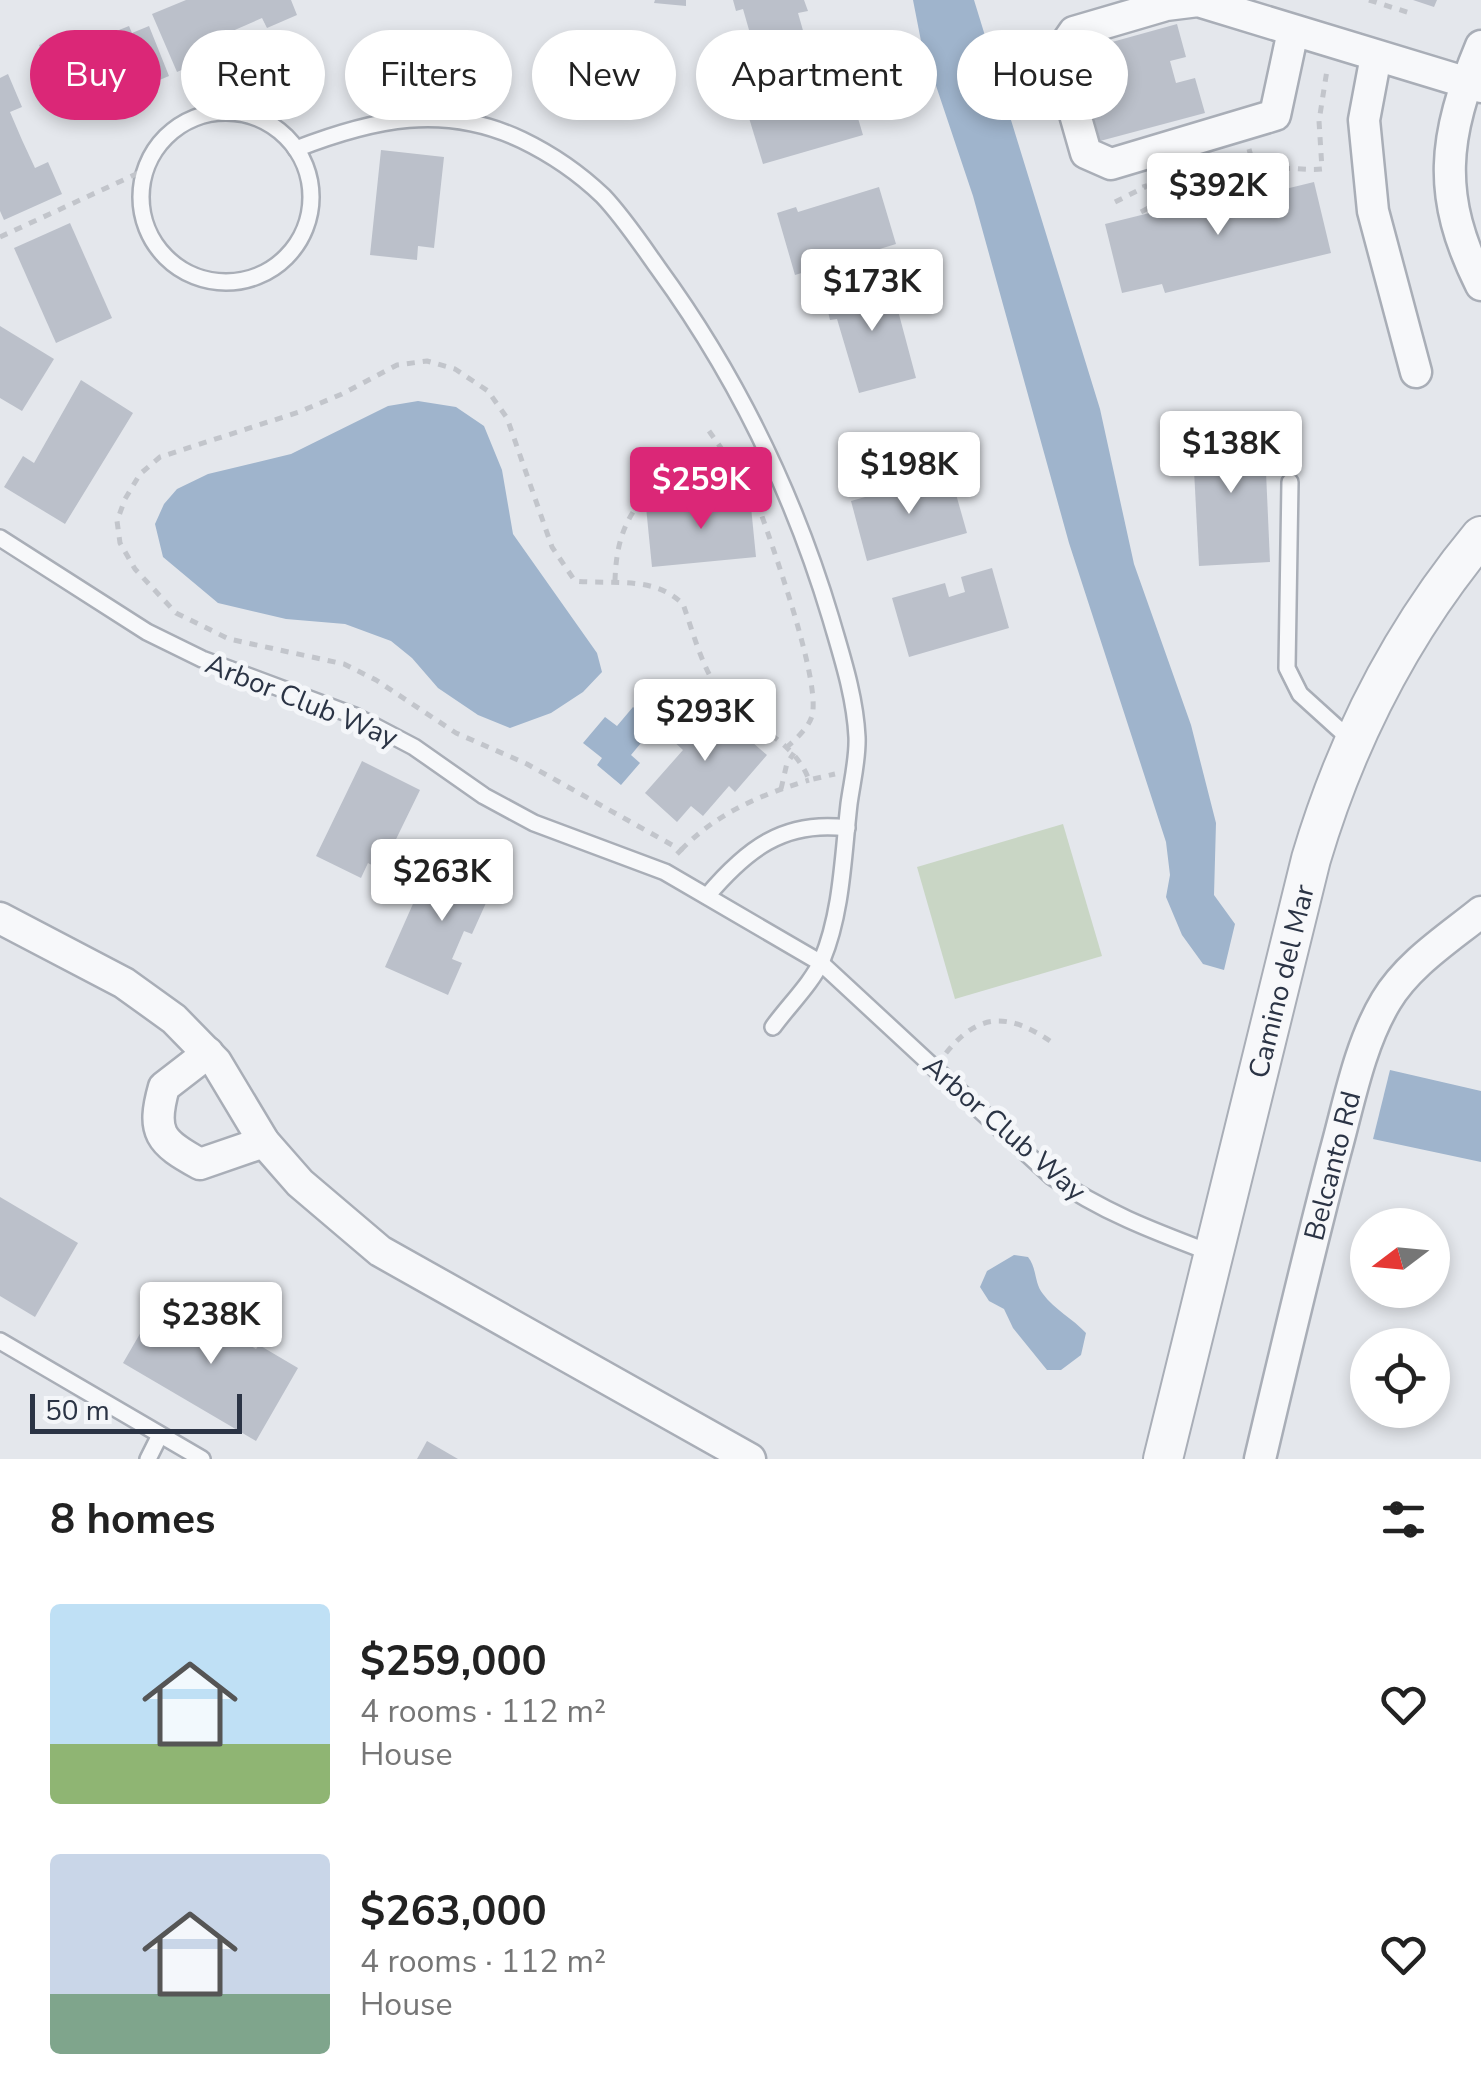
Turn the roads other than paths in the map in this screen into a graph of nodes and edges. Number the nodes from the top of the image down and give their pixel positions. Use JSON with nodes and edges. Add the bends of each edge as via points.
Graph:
{"nodes":[{"id":1,"x":1293,"y":31,"type":"junction"},
{"id":2,"x":1481,"y":46,"type":"edge"},
{"id":3,"x":1376,"y":56,"type":"junction"},
{"id":4,"x":1473,"y":85,"type":"edge"},
{"id":5,"x":296,"y":148,"type":"junction"},
{"id":6,"x":1481,"y":285,"type":"edge"},
{"id":7,"x":1416,"y":372,"type":"dead end"},
{"id":8,"x":1290,"y":482,"type":"dead end"},
{"id":9,"x":1481,"y":536,"type":"edge"},
{"id":10,"x":0,"y":538,"type":"edge"},
{"id":11,"x":1354,"y":742,"type":"junction"},
{"id":12,"x":846,"y":828,"type":"junction"},
{"id":13,"x":707,"y":896,"type":"junction"},
{"id":14,"x":1481,"y":912,"type":"edge"},
{"id":15,"x":0,"y":918,"type":"edge"},
{"id":16,"x":821,"y":962,"type":"junction"},
{"id":17,"x":773,"y":1027,"type":"dead end"},
{"id":18,"x":208,"y":1053,"type":"junction"},
{"id":19,"x":264,"y":1142,"type":"junction"},
{"id":20,"x":1214,"y":1254,"type":"junction"},
{"id":21,"x":0,"y":1341,"type":"edge"},
{"id":22,"x":160,"y":1435,"type":"junction"},
{"id":23,"x":148,"y":1459,"type":"edge"},
{"id":24,"x":202,"y":1459,"type":"edge"},
{"id":25,"x":750,"y":1459,"type":"edge"},
{"id":26,"x":1163,"y":1459,"type":"edge"},
{"id":27,"x":1260,"y":1459,"type":"edge"}],
"edges":[{"from":1,"to":1,"type":"street","via":[[1275,115],[1111,164],[1086,153],[1058,55],[1074,32],[1198,1]]},
{"from":1,"to":3,"type":"street"},
{"from":2,"to":4,"type":"street"},
{"from":3,"to":4,"type":"street"},
{"from":3,"to":7,"type":"street","via":[[1364,120],[1373,211]]},
{"from":4,"to":6,"type":"street","via":[[1450,146],[1450,194],[1461,242]]},
{"from":5,"to":5,"type":"lane","via":[[312,199],[301,237],[275,267],[225,282],[199,278],[157,246],[141,196],[145,170],[173,130],[195,117],[248,114]]},
{"from":5,"to":12,"type":"lane","via":[[365,124],[444,118],[521,139],[603,197],[680,298],[728,376],[775,466],[814,563],[858,740]]},
{"from":8,"to":11,"type":"lane","via":[[1287,668],[1300,694]]},
{"from":9,"to":11,"type":"street","name":"Camino del Mar","via":[[1413,629]]},
{"from":10,"to":13,"type":"lane","name":"Arbor Club Way","via":[[174,646],[355,716],[534,823],[665,872]]},
{"from":11,"to":20,"type":"street","name":"Camino del Mar","via":[[1311,859]]},
{"from":12,"to":13,"type":"lane","via":[[784,833],[736,863]]},
{"from":12,"to":16,"type":"lane","via":[[837,908]]},
{"from":13,"to":16,"type":"lane","name":"Arbor Club Way"},
{"from":14,"to":27,"type":"street","name":"Belcanto Rd","via":[[1422,960],[1374,1025],[1315,1228]]},
{"from":15,"to":18,"type":"street","via":[[124,983]]},
{"from":16,"to":17,"type":"lane"},
{"from":16,"to":20,"type":"lane","name":"Arbor Club Way","via":[[1051,1176],[1125,1220]]},
{"from":18,"to":19,"type":"street"},
{"from":18,"to":19,"type":"street","via":[[164,1087],[156,1123],[168,1146],[200,1164]]},
{"from":19,"to":25,"type":"street","via":[[300,1183],[380,1251]]},
{"from":20,"to":26,"type":"street","name":"Camino del Mar"},
{"from":21,"to":22,"type":"lane"},
{"from":22,"to":23,"type":"lane"},
{"from":22,"to":24,"type":"lane"}]}
